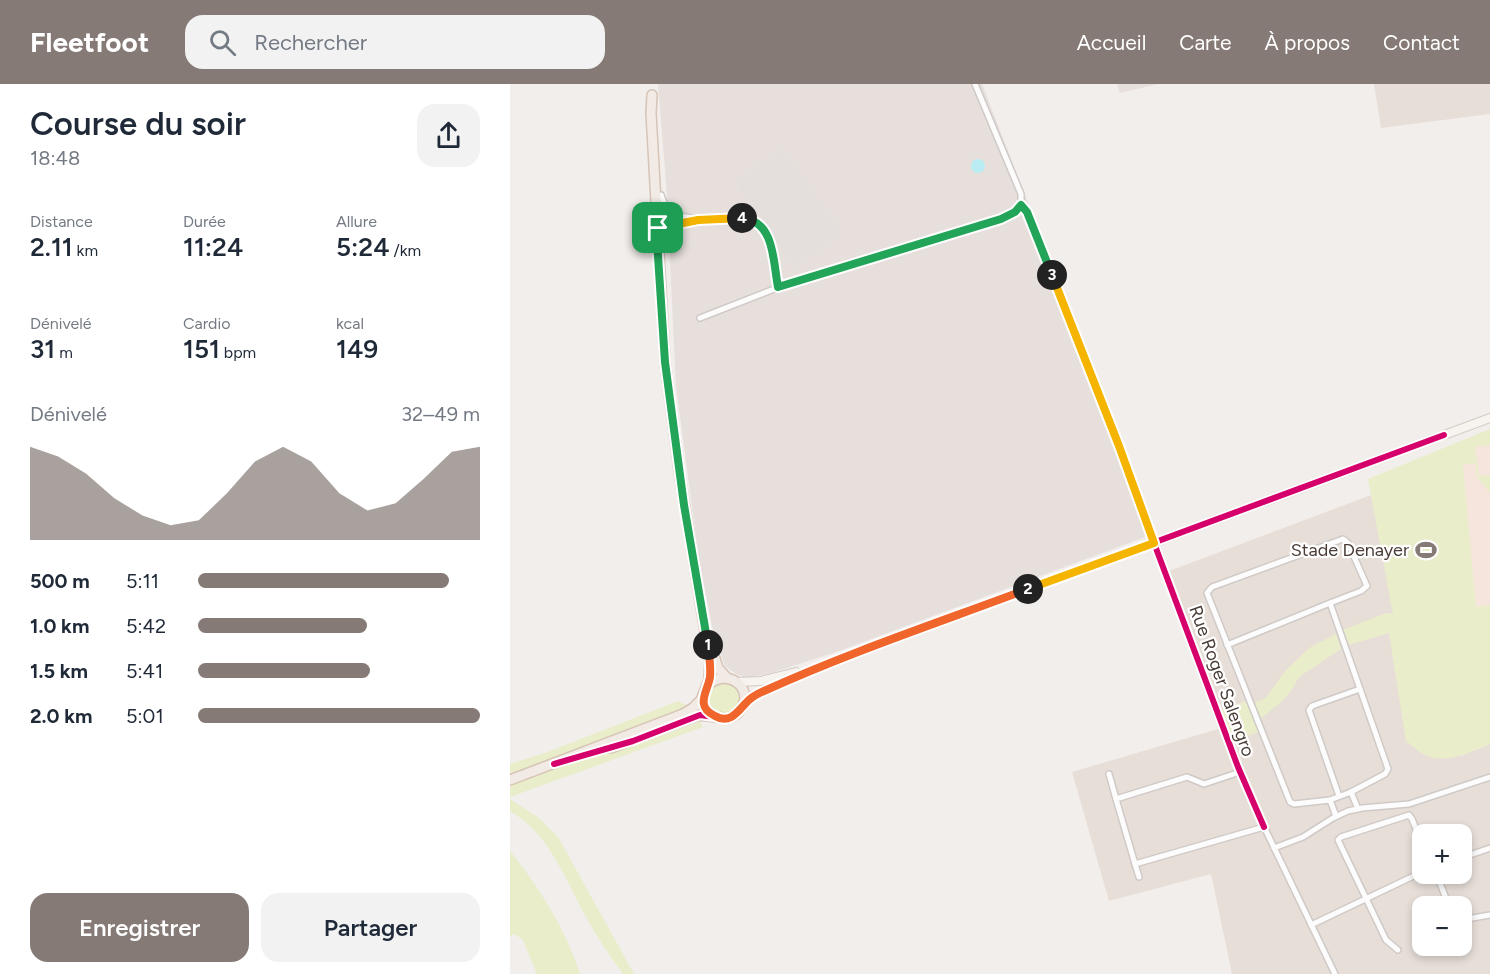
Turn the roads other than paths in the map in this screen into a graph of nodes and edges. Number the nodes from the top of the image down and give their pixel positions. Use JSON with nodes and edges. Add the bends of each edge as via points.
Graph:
{"nodes":[{"id":1,"x":651,"y":84,"type":"edge"},
{"id":2,"x":975,"y":84,"type":"edge"},
{"id":3,"x":652,"y":95,"type":"junction"},
{"id":4,"x":661,"y":195,"type":"junction"},
{"id":5,"x":1021,"y":205,"type":"junction"},
{"id":6,"x":675,"y":216,"type":"junction"},
{"id":7,"x":659,"y":218,"type":"junction"},
{"id":8,"x":698,"y":220,"type":"junction"},
{"id":9,"x":677,"y":225,"type":"junction"},
{"id":10,"x":663,"y":239,"type":"junction"},
{"id":11,"x":778,"y":287,"type":"junction"},
{"id":12,"x":700,"y":318,"type":"dead end"},
{"id":13,"x":669,"y":385,"type":"junction"},
{"id":14,"x":1490,"y":418,"type":"edge"},
{"id":15,"x":1154,"y":543,"type":"junction"},
{"id":16,"x":1330,"y":603,"type":"junction"},
{"id":17,"x":705,"y":620,"type":"junction"},
{"id":18,"x":1227,"y":645,"type":"junction"},
{"id":19,"x":821,"y":666,"type":"junction"},
{"id":20,"x":726,"y":677,"type":"junction"},
{"id":21,"x":737,"y":682,"type":"junction"},
{"id":22,"x":708,"y":685,"type":"junction"},
{"id":23,"x":1360,"y":689,"type":"junction"},
{"id":24,"x":704,"y":694,"type":"junction"},
{"id":25,"x":743,"y":705,"type":"junction"},
{"id":26,"x":714,"y":716,"type":"junction"},
{"id":27,"x":554,"y":764,"type":"junction"},
{"id":28,"x":1240,"y":772,"type":"junction"},
{"id":29,"x":1109,"y":774,"type":"dead end"},
{"id":30,"x":1490,"y":777,"type":"edge"},
{"id":31,"x":510,"y":780,"type":"edge"},
{"id":32,"x":1351,"y":792,"type":"junction"},
{"id":33,"x":1339,"y":796,"type":"junction"},
{"id":34,"x":1116,"y":799,"type":"junction"},
{"id":35,"x":1330,"y":800,"type":"junction"},
{"id":36,"x":1358,"y":808,"type":"junction"},
{"id":37,"x":1336,"y":816,"type":"junction"},
{"id":38,"x":1414,"y":824,"type":"edge"},
{"id":39,"x":1264,"y":827,"type":"junction"},
{"id":40,"x":1274,"y":848,"type":"junction"},
{"id":41,"x":1490,"y":848,"type":"edge"},
{"id":42,"x":1472,"y":854,"type":"edge"},
{"id":43,"x":1135,"y":864,"type":"junction"},
{"id":44,"x":1139,"y":877,"type":"dead end"},
{"id":45,"x":1412,"y":877,"type":"edge"},
{"id":46,"x":1366,"y":899,"type":"junction"},
{"id":47,"x":1490,"y":915,"type":"edge"},
{"id":48,"x":1472,"y":918,"type":"edge"},
{"id":49,"x":1311,"y":925,"type":"junction"},
{"id":50,"x":1398,"y":950,"type":"dead end"},
{"id":51,"x":1335,"y":974,"type":"edge"}],
"edges":[{"from":1,"to":3,"type":"main road"},
{"from":2,"to":5,"type":"street","name":"Rue Roger Salengro","via":[[1021,194]]},
{"from":3,"to":4,"type":"main road"},
{"from":3,"to":7,"type":"main road"},
{"from":4,"to":6,"type":"street","via":[[666,208]]},
{"from":4,"to":7,"type":"main road"},
{"from":5,"to":11,"type":"street","via":[[1001,219]]},
{"from":5,"to":15,"type":"street","name":"Rue Roger Salengro","via":[[1092,375]]},
{"from":6,"to":7,"type":"street"},
{"from":6,"to":8,"type":"street"},
{"from":7,"to":9,"type":"street"},
{"from":7,"to":10,"type":"main road"},
{"from":7,"to":13,"type":"main road"},
{"from":8,"to":9,"type":"street"},
{"from":8,"to":11,"type":"street","via":[[743,218],[760,224],[768,236]]},
{"from":9,"to":10,"type":"street","via":[[666,231]]},
{"from":10,"to":13,"type":"main road"},
{"from":11,"to":12,"type":"street"},
{"from":13,"to":17,"type":"main road","via":[[684,505]]},
{"from":14,"to":15,"type":"main road"},
{"from":15,"to":19,"type":"main road"},
{"from":15,"to":28,"type":"street","name":"Rue Roger Salengro"},
{"from":16,"to":18,"type":"street"},
{"from":16,"to":18,"type":"street","via":[[1367,586],[1348,543],[1342,539],[1210,588],[1208,597]]},
{"from":16,"to":23,"type":"street"},
{"from":17,"to":20,"type":"main road","via":[[716,662]]},
{"from":17,"to":22,"type":"main road","via":[[710,662]]},
{"from":18,"to":35,"type":"street","via":[[1290,802]]},
{"from":19,"to":21,"type":"main road","via":[[761,681]]},
{"from":19,"to":25,"type":"main road","via":[[756,695]]},
{"from":20,"to":21,"type":"main road"},
{"from":20,"to":22,"type":"main road"},
{"from":21,"to":25,"type":"main road","via":[[744,692]]},
{"from":22,"to":24,"type":"main road"},
{"from":23,"to":32,"type":"street","via":[[1388,769]]},
{"from":23,"to":33,"type":"street","via":[[1309,710]]},
{"from":24,"to":26,"type":"main road","via":[[705,707]]},
{"from":24,"to":27,"type":"main road","via":[[695,706],[678,716]]},
{"from":25,"to":26,"type":"main road","via":[[731,717]]},
{"from":26,"to":27,"type":"main road","via":[[697,716],[633,741]]},
{"from":27,"to":31,"type":"main road"},
{"from":28,"to":34,"type":"street","via":[[1206,784],[1187,777]]},
{"from":28,"to":39,"type":"street","name":"Rue Roger Salengro"},
{"from":29,"to":34,"type":"street"},
{"from":30,"to":36,"type":"street","via":[[1406,805]]},
{"from":32,"to":33,"type":"street"},
{"from":32,"to":36,"type":"street"},
{"from":33,"to":35,"type":"street"},
{"from":34,"to":43,"type":"street"},
{"from":35,"to":37,"type":"street"},
{"from":36,"to":37,"type":"street"},
{"from":37,"to":40,"type":"street","via":[[1304,837]]},
{"from":38,"to":46,"type":"street","via":[[1408,815],[1341,837],[1339,843]]},
{"from":39,"to":40,"type":"street","name":"Rue Roger Salengro"},
{"from":39,"to":43,"type":"street"},
{"from":40,"to":49,"type":"street","name":"Rue Roger Salengro"},
{"from":41,"to":42,"type":"street"},
{"from":43,"to":44,"type":"street"},
{"from":45,"to":46,"type":"street"},
{"from":46,"to":49,"type":"street"},
{"from":46,"to":50,"type":"street","via":[[1386,940]]},
{"from":47,"to":48,"type":"street"},
{"from":49,"to":51,"type":"street","name":"Rue Roger Salengro"}]}
